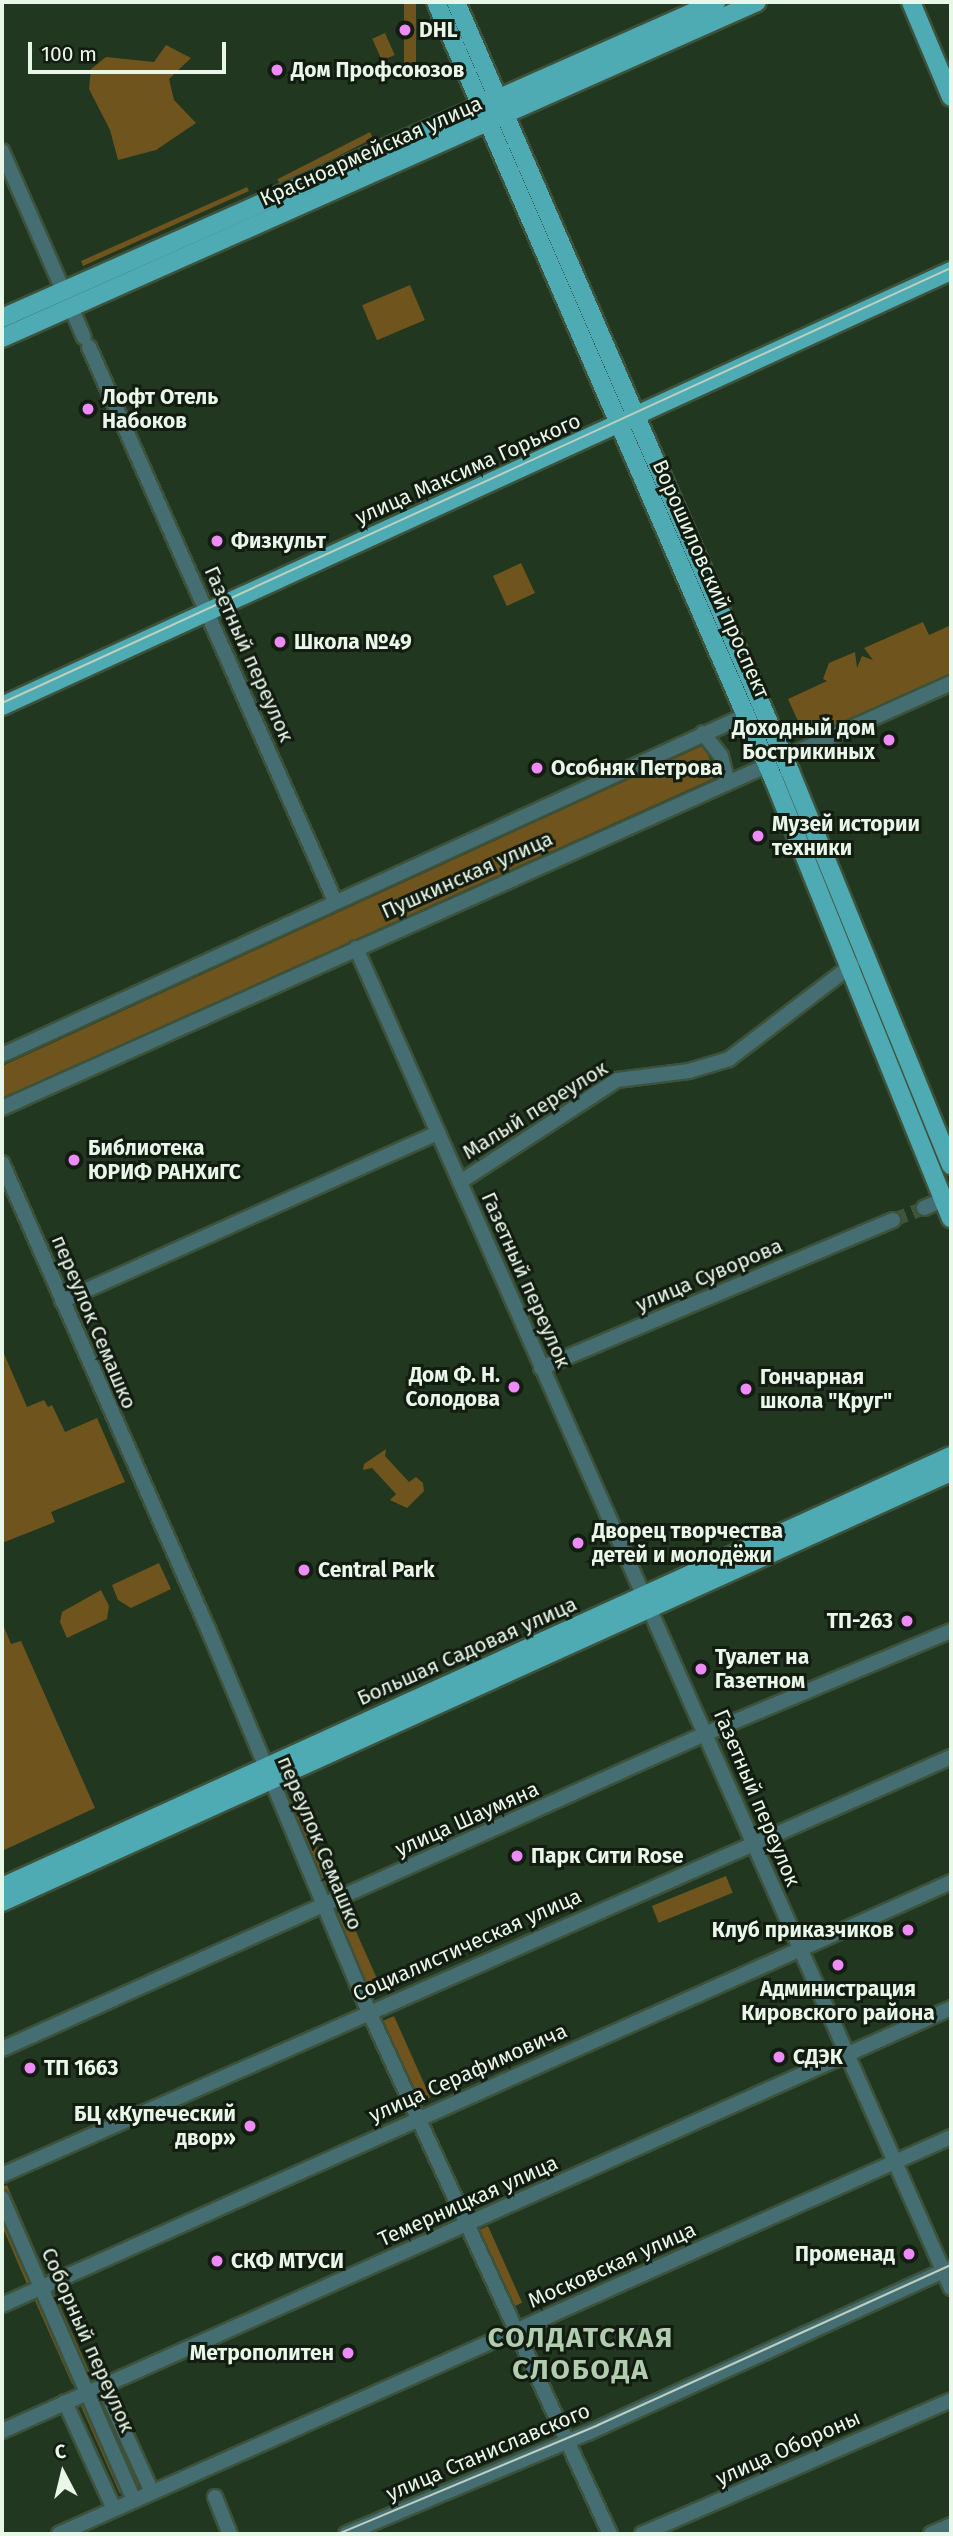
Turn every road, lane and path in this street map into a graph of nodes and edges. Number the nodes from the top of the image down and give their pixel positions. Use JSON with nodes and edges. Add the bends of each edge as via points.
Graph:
{"nodes":[{"id":1,"x":436,"y":2,"type":"edge"},
{"id":2,"x":456,"y":2,"type":"edge"},
{"id":3,"x":716,"y":2,"type":"edge"},
{"id":4,"x":757,"y":2,"type":"edge"},
{"id":5,"x":911,"y":2,"type":"edge"},
{"id":6,"x":951,"y":97,"type":"edge"},
{"id":7,"x":501,"y":98,"type":"junction"},
{"id":8,"x":481,"y":107,"type":"junction"},
{"id":9,"x":509,"y":116,"type":"junction"},
{"id":10,"x":489,"y":125,"type":"junction"},
{"id":11,"x":2,"y":151,"type":"edge"},
{"id":12,"x":951,"y":271,"type":"edge"},
{"id":13,"x":63,"y":290,"type":"junction"},
{"id":14,"x":71,"y":307,"type":"junction"},
{"id":15,"x":2,"y":318,"type":"edge"},
{"id":16,"x":2,"y":338,"type":"edge"},
{"id":17,"x":639,"y":417,"type":"junction"},
{"id":18,"x":619,"y":426,"type":"junction"},
{"id":19,"x":208,"y":612,"type":"junction"},
{"id":20,"x":951,"y":683,"type":"edge"},
{"id":21,"x":2,"y":706,"type":"edge"},
{"id":22,"x":763,"y":707,"type":"junction"},
{"id":23,"x":746,"y":714,"type":"junction"},
{"id":24,"x":703,"y":733,"type":"junction"},
{"id":25,"x":776,"y":761,"type":"junction"},
{"id":26,"x":727,"y":780,"type":"junction"},
{"id":27,"x":335,"y":901,"type":"junction"},
{"id":28,"x":356,"y":948,"type":"junction"},
{"id":29,"x":852,"y":965,"type":"junction"},
{"id":30,"x":2,"y":1055,"type":"edge"},
{"id":31,"x":2,"y":1108,"type":"edge"},
{"id":32,"x":438,"y":1133,"type":"junction"},
{"id":33,"x":2,"y":1163,"type":"edge"},
{"id":34,"x":951,"y":1166,"type":"edge"},
{"id":35,"x":460,"y":1182,"type":"junction"},
{"id":36,"x":947,"y":1198,"type":"edge"},
{"id":37,"x":924,"y":1208,"type":"tunnel mouth"},
{"id":38,"x":951,"y":1218,"type":"edge"},
{"id":39,"x":893,"y":1220,"type":"tunnel mouth"},
{"id":40,"x":62,"y":1301,"type":"junction"},
{"id":41,"x":541,"y":1368,"type":"junction"},
{"id":42,"x":951,"y":1456,"type":"edge"},
{"id":43,"x":951,"y":1472,"type":"edge"},
{"id":44,"x":645,"y":1603,"type":"junction"},
{"id":45,"x":951,"y":1631,"type":"edge"},
{"id":46,"x":708,"y":1733,"type":"junction"},
{"id":47,"x":951,"y":1757,"type":"edge"},
{"id":48,"x":267,"y":1774,"type":"junction"},
{"id":49,"x":753,"y":1843,"type":"junction"},
{"id":50,"x":951,"y":1882,"type":"edge"},
{"id":51,"x":2,"y":1887,"type":"edge"},
{"id":52,"x":2,"y":1902,"type":"edge"},
{"id":53,"x":324,"y":1908,"type":"junction"},
{"id":54,"x":799,"y":1949,"type":"junction"},
{"id":55,"x":951,"y":2008,"type":"edge"},
{"id":56,"x":369,"y":2011,"type":"junction"},
{"id":57,"x":2,"y":2049,"type":"edge"},
{"id":58,"x":844,"y":2055,"type":"junction"},
{"id":59,"x":418,"y":2118,"type":"junction"},
{"id":60,"x":951,"y":2137,"type":"edge"},
{"id":61,"x":894,"y":2163,"type":"junction"},
{"id":62,"x":2,"y":2175,"type":"edge"},
{"id":63,"x":2,"y":2198,"type":"edge"},
{"id":64,"x":466,"y":2225,"type":"junction"},
{"id":65,"x":947,"y":2269,"type":"edge"},
{"id":66,"x":41,"y":2287,"type":"junction"},
{"id":67,"x":951,"y":2288,"type":"edge"},
{"id":68,"x":2,"y":2305,"type":"edge"},
{"id":69,"x":517,"y":2330,"type":"junction"},
{"id":70,"x":103,"y":2385,"type":"junction"},
{"id":71,"x":88,"y":2392,"type":"junction"},
{"id":72,"x":951,"y":2400,"type":"edge"},
{"id":73,"x":65,"y":2402,"type":"junction"},
{"id":74,"x":2,"y":2431,"type":"edge"},
{"id":75,"x":569,"y":2440,"type":"junction"},
{"id":76,"x":152,"y":2492,"type":"junction"},
{"id":77,"x":215,"y":2497,"type":"dead end"},
{"id":78,"x":134,"y":2500,"type":"junction"},
{"id":79,"x":114,"y":2509,"type":"junction"},
{"id":80,"x":951,"y":2525,"type":"edge"},
{"id":81,"x":59,"y":2534,"type":"edge"},
{"id":82,"x":230,"y":2534,"type":"edge"},
{"id":83,"x":346,"y":2534,"type":"edge"},
{"id":84,"x":610,"y":2534,"type":"edge"},
{"id":85,"x":642,"y":2534,"type":"edge"},
{"id":86,"x":931,"y":2534,"type":"edge"}],
"edges":[{"from":1,"to":8,"type":"main road","name":"Ворошиловский проспект"},
{"from":2,"to":7,"type":"main road","name":"Ворошиловский проспект"},
{"from":3,"to":7,"type":"main road","name":"Красноармейская улица"},
{"from":4,"to":9,"type":"main road","name":"Красноармейская улица"},
{"from":5,"to":6,"type":"main road"},
{"from":7,"to":8,"type":"main road","name":"Красноармейская улица"},
{"from":7,"to":9,"type":"main road","name":"Ворошиловский проспект"},
{"from":8,"to":10,"type":"main road","name":"Ворошиловский проспект"},
{"from":8,"to":13,"type":"main road","name":"Красноармейская улица"},
{"from":9,"to":10,"type":"main road","name":"Красноармейская улица"},
{"from":9,"to":17,"type":"main road","name":"Ворошиловский проспект"},
{"from":10,"to":14,"type":"main road","name":"Красноармейская улица"},
{"from":10,"to":18,"type":"main road","name":"Ворошиловский проспект"},
{"from":11,"to":13,"type":"street"},
{"from":12,"to":17,"type":"main road","name":"улица Максима Горького"},
{"from":13,"to":15,"type":"main road","name":"Красноармейская улица"},
{"from":14,"to":16,"type":"main road","name":"Красноармейская улица"},
{"from":14,"to":19,"type":"street","name":"Газетный переулок"},
{"from":17,"to":18,"type":"main road","name":"улица Максима Горького"},
{"from":17,"to":22,"type":"main road","name":"Ворошиловский проспект"},
{"from":18,"to":19,"type":"main road","name":"улица Максима Горького"},
{"from":18,"to":23,"type":"main road","name":"Ворошиловский проспект"},
{"from":19,"to":21,"type":"main road","name":"улица Максима Горького"},
{"from":19,"to":27,"type":"street","name":"Газетный переулок"},
{"from":20,"to":25,"type":"street","name":"Пушкинская улица"},
{"from":22,"to":23,"type":"street","name":"Пушкинская улица"},
{"from":22,"to":25,"type":"main road","name":"Ворошиловский проспект"},
{"from":23,"to":24,"type":"street","name":"Пушкинская улица"},
{"from":23,"to":25,"type":"main road","name":"Ворошиловский проспект"},
{"from":24,"to":26,"type":"street","via":[[721,756]]},
{"from":24,"to":27,"type":"street","name":"Пушкинская улица"},
{"from":25,"to":26,"type":"street","name":"Пушкинская улица"},
{"from":25,"to":29,"type":"main road","name":"Ворошиловский проспект"},
{"from":25,"to":34,"type":"main road","name":"Ворошиловский проспект"},
{"from":26,"to":28,"type":"street","name":"Пушкинская улица"},
{"from":27,"to":30,"type":"street","name":"Пушкинская улица"},
{"from":28,"to":31,"type":"street","name":"Пушкинская улица"},
{"from":28,"to":32,"type":"street","name":"Газетный переулок"},
{"from":29,"to":35,"type":"street","name":"Малый переулок","via":[[729,1059],[617,1080]]},
{"from":29,"to":36,"type":"main road","name":"Ворошиловский проспект"},
{"from":32,"to":35,"type":"street","name":"Газетный переулок"},
{"from":32,"to":40,"type":"street"},
{"from":33,"to":40,"type":"street","name":"переулок Семашко"},
{"from":35,"to":41,"type":"street","name":"Газетный переулок"},
{"from":36,"to":37,"type":"street"},
{"from":36,"to":38,"type":"main road","name":"Ворошиловский проспект"},
{"from":39,"to":41,"type":"street","name":"улица Суворова"},
{"from":40,"to":48,"type":"street","name":"переулок Семашко"},
{"from":41,"to":44,"type":"street","name":"Газетный переулок"},
{"from":42,"to":44,"type":"main road","name":"Большая Садовая улица"},
{"from":43,"to":44,"type":"main road","name":"Большая Садовая улица"},
{"from":44,"to":46,"type":"street","name":"Газетный переулок"},
{"from":44,"to":48,"type":"main road","name":"Большая Садовая улица"},
{"from":45,"to":46,"type":"street","name":"улица Шаумяна"},
{"from":46,"to":49,"type":"street","name":"Газетный переулок"},
{"from":46,"to":53,"type":"street","name":"улица Шаумяна"},
{"from":47,"to":49,"type":"street","name":"Социалистическая улица"},
{"from":48,"to":51,"type":"main road","name":"Большая Садовая улица"},
{"from":48,"to":52,"type":"main road","name":"Большая Садовая улица"},
{"from":48,"to":53,"type":"street","name":"переулок Семашко"},
{"from":49,"to":54,"type":"street","name":"Газетный переулок"},
{"from":49,"to":56,"type":"street","name":"Социалистическая улица"},
{"from":50,"to":54,"type":"street","name":"улица Серафимовича"},
{"from":53,"to":56,"type":"street","name":"переулок Семашко"},
{"from":53,"to":57,"type":"street","name":"улица Шаумяна"},
{"from":54,"to":58,"type":"street","name":"Газетный переулок"},
{"from":54,"to":59,"type":"street","name":"улица Серафимовича"},
{"from":55,"to":58,"type":"street","name":"Темерницкая улица"},
{"from":56,"to":59,"type":"street","name":"переулок Семашко"},
{"from":56,"to":62,"type":"street","name":"Социалистическая улица"},
{"from":58,"to":61,"type":"street","name":"Газетный переулок"},
{"from":58,"to":64,"type":"street","name":"Темерницкая улица"},
{"from":59,"to":64,"type":"street","name":"переулок Семашко"},
{"from":59,"to":66,"type":"street","name":"улица Серафимовича"},
{"from":60,"to":61,"type":"street","name":"Московская улица"},
{"from":61,"to":65,"type":"street","name":"Газетный переулок"},
{"from":61,"to":69,"type":"street","name":"Московская улица"},
{"from":63,"to":66,"type":"street","name":"Соборный переулок"},
{"from":64,"to":69,"type":"street","name":"переулок Семашко"},
{"from":64,"to":70,"type":"street","name":"Темерницкая улица"},
{"from":65,"to":67,"type":"street","name":"Газетный переулок"},
{"from":65,"to":75,"type":"street","name":"улица Станиславского"},
{"from":66,"to":68,"type":"street","name":"улица Серафимовича"},
{"from":66,"to":71,"type":"street","name":"Соборный переулок"},
{"from":69,"to":75,"type":"street","name":"переулок Семашко"},
{"from":69,"to":76,"type":"street","name":"Московская улица"},
{"from":70,"to":71,"type":"street","name":"Темерницкая улица"},
{"from":70,"to":76,"type":"street","name":"Соборный переулок"},
{"from":71,"to":73,"type":"street","name":"Темерницкая улица"},
{"from":71,"to":78,"type":"street","name":"Соборный переулок"},
{"from":72,"to":85,"type":"street","name":"улица Обороны"},
{"from":73,"to":74,"type":"street","name":"Темерницкая улица"},
{"from":73,"to":79,"type":"street"},
{"from":75,"to":83,"type":"street","name":"улица Станиславского"},
{"from":75,"to":84,"type":"street","name":"переулок Семашко"},
{"from":76,"to":78,"type":"street","name":"Московская улица"},
{"from":77,"to":82,"type":"street"},
{"from":78,"to":79,"type":"street","name":"Московская улица"},
{"from":79,"to":81,"type":"street","name":"Московская улица"},
{"from":80,"to":86,"type":"street"}]}
